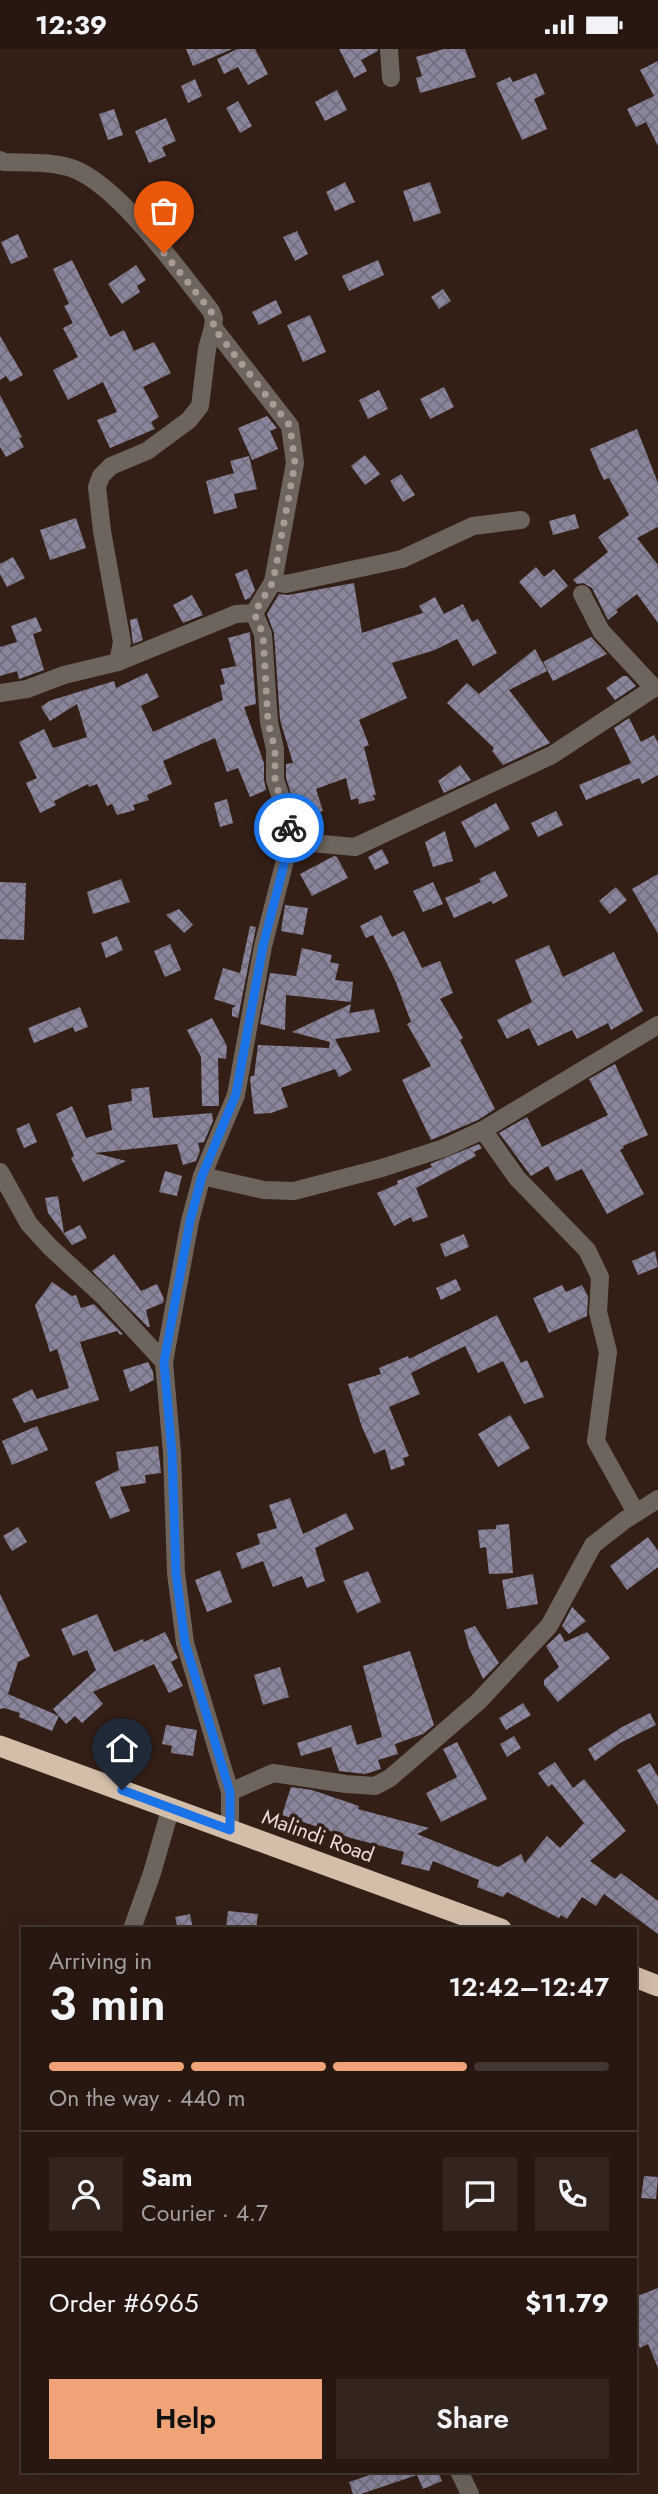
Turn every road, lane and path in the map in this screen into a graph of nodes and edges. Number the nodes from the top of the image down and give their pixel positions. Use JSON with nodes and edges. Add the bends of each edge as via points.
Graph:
{"nodes":[{"id":1,"x":389,"y":49,"type":"edge"},
{"id":2,"x":391,"y":78,"type":"dead end"},
{"id":3,"x":0,"y":160,"type":"edge"},
{"id":4,"x":213,"y":327,"type":"junction"},
{"id":5,"x":521,"y":520,"type":"dead end"},
{"id":6,"x":273,"y":582,"type":"junction"},
{"id":7,"x":582,"y":594,"type":"dead end"},
{"id":8,"x":254,"y":613,"type":"junction"},
{"id":9,"x":118,"y":662,"type":"junction"},
{"id":10,"x":0,"y":693,"type":"edge"},
{"id":11,"x":290,"y":841,"type":"junction"},
{"id":12,"x":658,"y":1025,"type":"edge"},
{"id":13,"x":483,"y":1130,"type":"junction"},
{"id":14,"x":0,"y":1172,"type":"edge"},
{"id":15,"x":202,"y":1176,"type":"junction"},
{"id":16,"x":164,"y":1362,"type":"junction"},
{"id":17,"x":658,"y":1499,"type":"edge"},
{"id":18,"x":636,"y":1513,"type":"junction"},
{"id":19,"x":0,"y":1746,"type":"edge"},
{"id":20,"x":230,"y":1792,"type":"junction"},
{"id":21,"x":171,"y":1807,"type":"junction"},
{"id":22,"x":230,"y":1830,"type":"junction"},
{"id":23,"x":464,"y":1922,"type":"edge"},
{"id":24,"x":133,"y":1927,"type":"edge"},
{"id":25,"x":490,"y":1927,"type":"edge"},
{"id":26,"x":637,"y":1978,"type":"edge"},
{"id":27,"x":658,"y":1986,"type":"edge"},
{"id":28,"x":460,"y":2473,"type":"edge"},
{"id":29,"x":470,"y":2494,"type":"edge"}],
"edges":[{"from":1,"to":2,"type":"street"},
{"from":3,"to":4,"type":"street","via":[[71,167],[88,176],[149,233],[211,311]]},
{"from":4,"to":6,"type":"street","via":[[290,426],[295,463]]},
{"from":4,"to":9,"type":"street","via":[[200,406],[189,420],[147,451],[111,465],[97,487],[122,642]]},
{"from":5,"to":6,"type":"street","via":[[473,526],[402,559],[286,584]]},
{"from":6,"to":8,"type":"street"},
{"from":7,"to":11,"type":"street","via":[[601,631],[654,688],[552,755],[355,847]]},
{"from":8,"to":9,"type":"street","via":[[236,614]]},
{"from":8,"to":11,"type":"street","via":[[263,634],[275,780]]},
{"from":9,"to":10,"type":"street"},
{"from":11,"to":15,"type":"street","via":[[263,946],[236,1094]]},
{"from":12,"to":13,"type":"street"},
{"from":13,"to":15,"type":"street","via":[[444,1149],[294,1191],[264,1190]]},
{"from":13,"to":18,"type":"street","via":[[517,1178],[587,1249],[600,1277],[598,1312],[608,1352],[596,1441]]},
{"from":14,"to":16,"type":"street","via":[[29,1224]]},
{"from":15,"to":16,"type":"street"},
{"from":16,"to":20,"type":"street","via":[[176,1573],[185,1643]]},
{"from":17,"to":18,"type":"street"},
{"from":18,"to":20,"type":"street","via":[[593,1545],[549,1626],[478,1702],[390,1778],[375,1786],[273,1773]]},
{"from":19,"to":21,"type":"highway","name":"Malindi Road"},
{"from":20,"to":22,"type":"street"},
{"from":21,"to":22,"type":"highway","name":"Malindi Road"},
{"from":21,"to":24,"type":"street"},
{"from":22,"to":23,"type":"highway","name":"Malindi Road"},
{"from":23,"to":25,"type":"highway","name":"Malindi Road"},
{"from":26,"to":27,"type":"highway"},
{"from":28,"to":29,"type":"street"}]}
